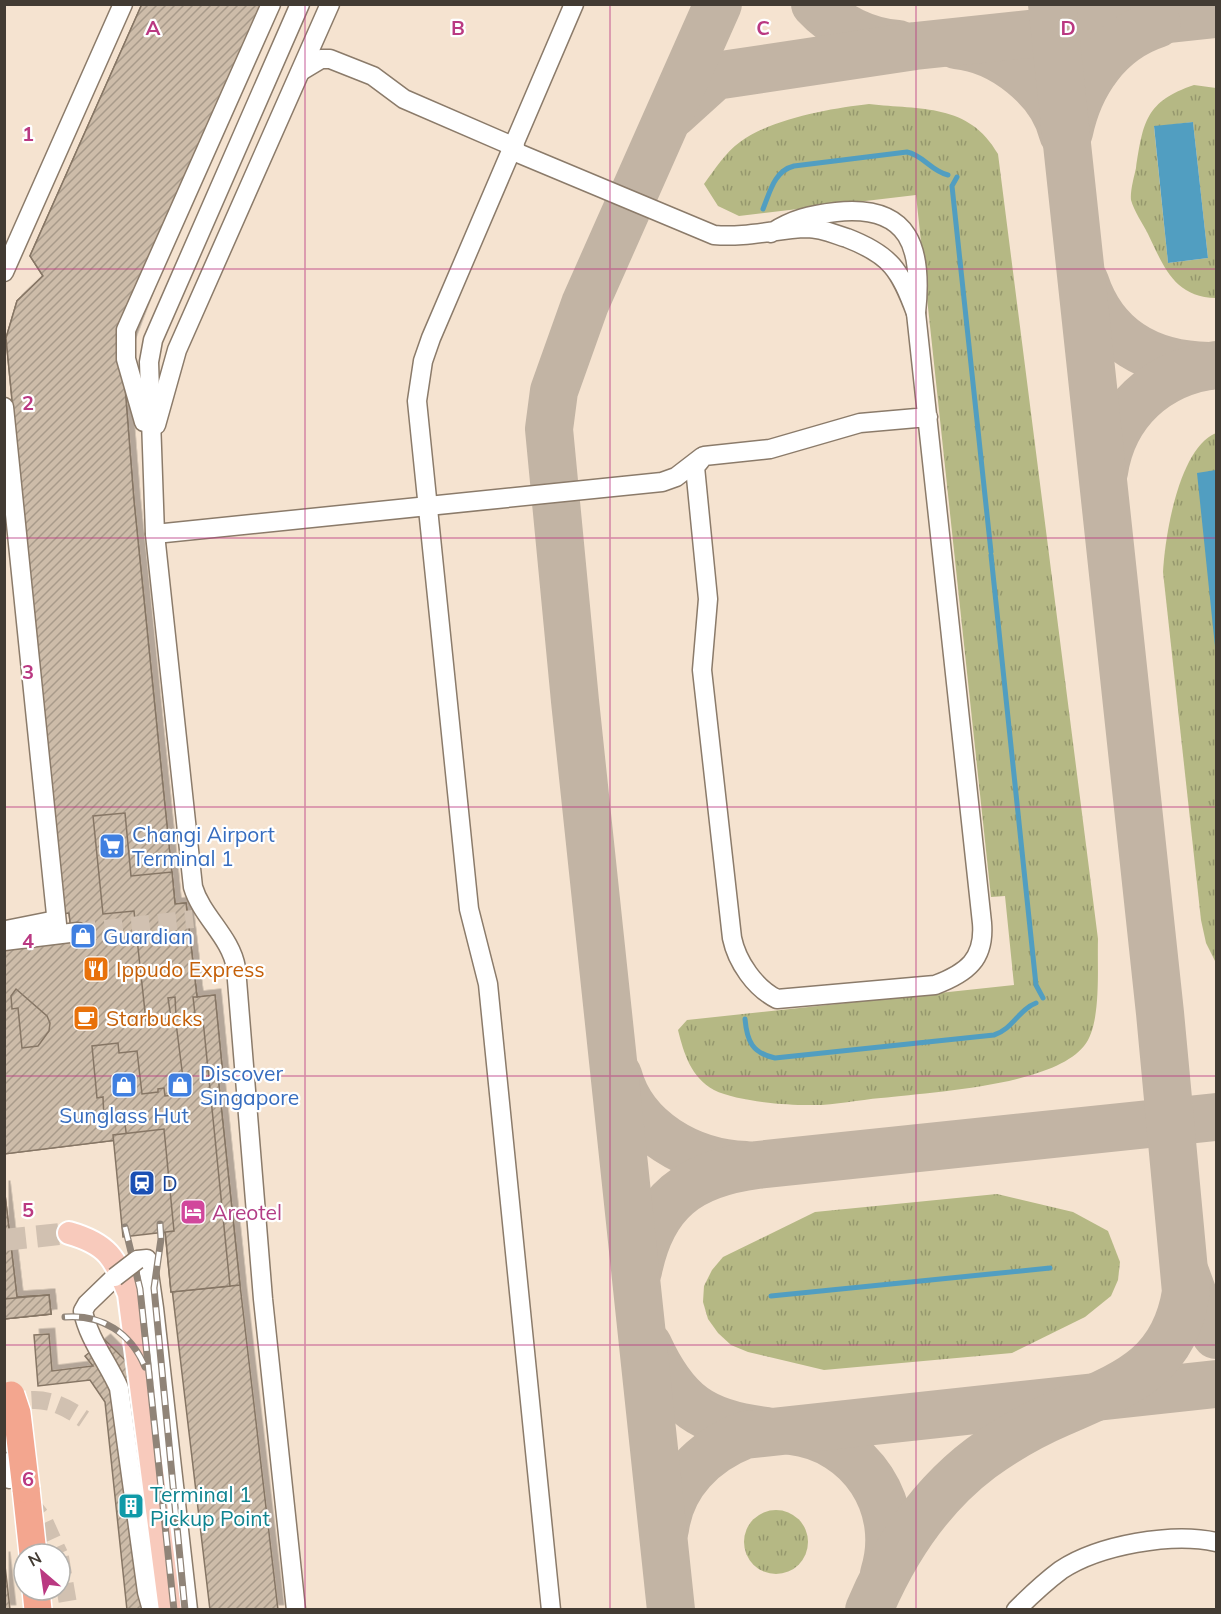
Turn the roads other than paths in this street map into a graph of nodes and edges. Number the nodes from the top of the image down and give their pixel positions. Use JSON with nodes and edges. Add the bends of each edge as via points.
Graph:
{"nodes":[{"id":1,"x":123,"y":4,"type":"edge"},
{"id":2,"x":271,"y":4,"type":"edge"},
{"id":3,"x":300,"y":4,"type":"edge"},
{"id":4,"x":330,"y":4,"type":"edge"},
{"id":5,"x":574,"y":4,"type":"edge"},
{"id":6,"x":300,"y":72,"type":"junction"},
{"id":7,"x":514,"y":149,"type":"junction"},
{"id":8,"x":771,"y":233,"type":"junction"},
{"id":9,"x":4,"y":272,"type":"edge"},
{"id":10,"x":916,"y":313,"type":"junction"},
{"id":11,"x":4,"y":407,"type":"edge"},
{"id":12,"x":928,"y":417,"type":"junction"},
{"id":13,"x":151,"y":444,"type":"junction"},
{"id":14,"x":704,"y":456,"type":"junction"},
{"id":15,"x":426,"y":508,"type":"junction"},
{"id":16,"x":155,"y":534,"type":"junction"},
{"id":17,"x":193,"y":919,"type":"tunnel mouth"},
{"id":18,"x":57,"y":927,"type":"junction"},
{"id":19,"x":4,"y":930,"type":"edge"},
{"id":20,"x":78,"y":932,"type":"tunnel mouth"},
{"id":21,"x":221,"y":935,"type":"junction"},
{"id":22,"x":4,"y":941,"type":"edge"},
{"id":23,"x":69,"y":1233,"type":"tunnel mouth"},
{"id":24,"x":4,"y":1382,"type":"edge"},
{"id":25,"x":4,"y":1390,"type":"edge"},
{"id":26,"x":4,"y":1439,"type":"edge"},
{"id":27,"x":4,"y":1462,"type":"edge"},
{"id":28,"x":26,"y":1489,"type":"junction"},
{"id":29,"x":32,"y":1542,"type":"edge"},
{"id":30,"x":1216,"y":1542,"type":"edge"},
{"id":31,"x":152,"y":1610,"type":"edge"},
{"id":32,"x":170,"y":1610,"type":"edge"},
{"id":33,"x":188,"y":1610,"type":"edge"},
{"id":34,"x":296,"y":1610,"type":"edge"},
{"id":35,"x":551,"y":1610,"type":"edge"},
{"id":36,"x":1016,"y":1610,"type":"edge"}],
"edges":[{"from":1,"to":9,"type":"lane"},
{"from":2,"to":13,"type":"lane","via":[[126,330],[126,359]]},
{"from":3,"to":13,"type":"lane","via":[[153,340],[149,362]]},
{"from":4,"to":6,"type":"lane"},
{"from":5,"to":7,"type":"lane"},
{"from":6,"to":7,"type":"lane","via":[[321,58],[330,59],[373,76],[404,99]]},
{"from":6,"to":13,"type":"lane","via":[[177,350]]},
{"from":7,"to":8,"type":"lane","via":[[697,230],[732,237]]},
{"from":7,"to":15,"type":"lane","via":[[423,361],[417,417]]},
{"from":8,"to":10,"type":"lane","via":[[816,228],[869,246],[891,261]]},
{"from":8,"to":10,"type":"lane","via":[[804,216],[856,210],[879,213],[903,231],[915,254],[919,282]]},
{"from":10,"to":12,"type":"lane"},
{"from":11,"to":18,"type":"lane"},
{"from":12,"to":14,"type":"lane","via":[[860,423],[770,449]]},
{"from":12,"to":14,"type":"lane","via":[[982,947],[968,967],[949,980],[919,988],[777,999],[762,989],[740,960],[732,938],[702,670],[708,599],[695,471]]},
{"from":13,"to":16,"type":"lane"},
{"from":14,"to":15,"type":"lane","via":[[676,477],[662,482]]},
{"from":15,"to":16,"type":"lane"},
{"from":15,"to":35,"type":"lane","via":[[468,909],[488,984]]},
{"from":16,"to":21,"type":"lane","via":[[193,887]]},
{"from":17,"to":21,"type":"lane","via":[[211,925]]},
{"from":18,"to":19,"type":"lane"},
{"from":18,"to":20,"type":"lane"},
{"from":18,"to":22,"type":"lane"},
{"from":21,"to":34,"type":"lane","via":[[232,951],[236,968],[263,1299]]},
{"from":23,"to":32,"type":"main road","via":[[94,1240],[110,1256],[129,1294]]},
{"from":24,"to":27,"type":"lane","via":[[18,1398],[28,1476],[9,1479]]},
{"from":25,"to":28,"type":"highway","bridge":true,"via":[[11,1395],[17,1413]]},
{"from":26,"to":28,"type":"highway","bridge":true,"via":[[11,1446]]},
{"from":28,"to":29,"type":"highway"},
{"from":30,"to":36,"type":"lane","via":[[1182,1538],[1144,1542],[1088,1557],[1062,1569]]},
{"from":31,"to":33,"type":"lane","bridge":true,"via":[[118,1388],[90,1334],[83,1311],[115,1277],[137,1260],[147,1259]]}]}
